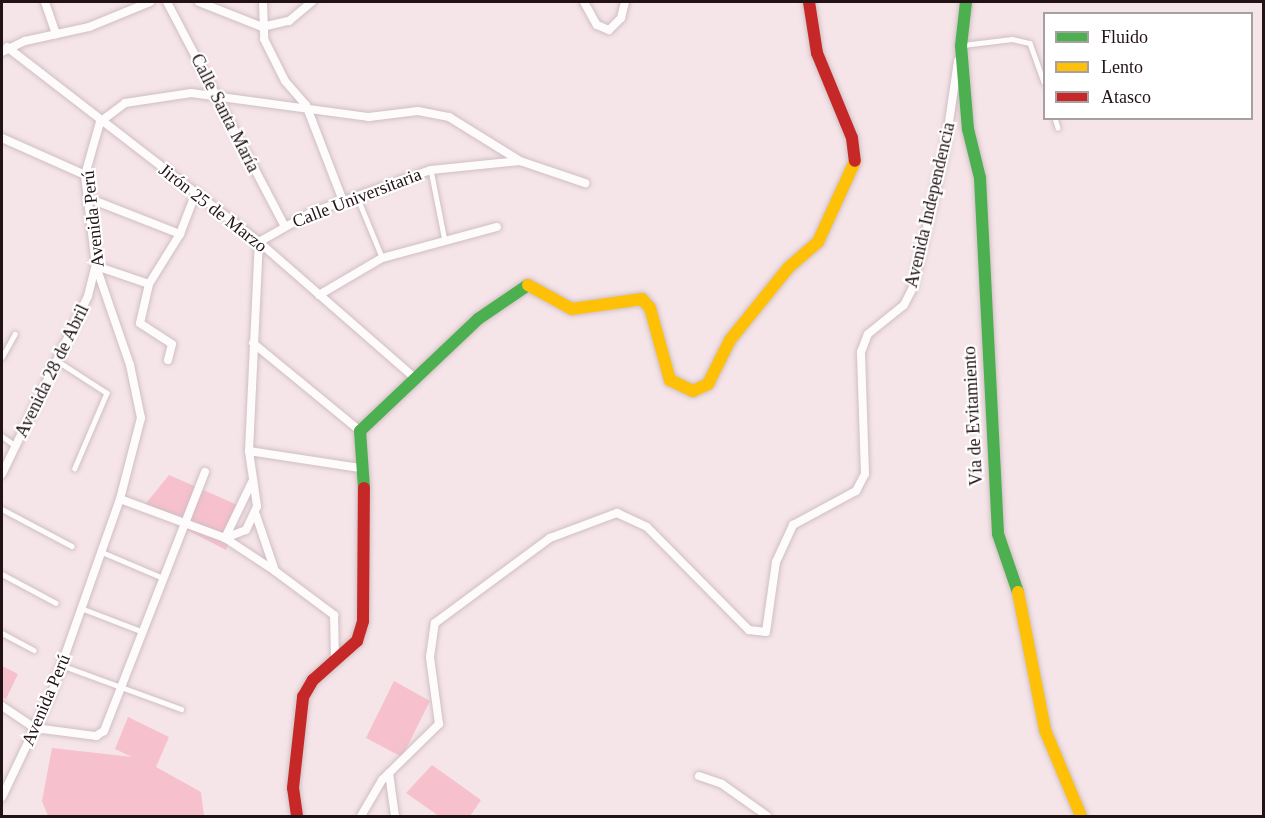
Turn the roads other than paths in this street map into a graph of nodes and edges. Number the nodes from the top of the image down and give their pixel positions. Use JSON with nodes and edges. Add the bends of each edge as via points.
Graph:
{"nodes":[{"id":1,"x":45,"y":2,"type":"edge"},
{"id":2,"x":121,"y":2,"type":"edge"},
{"id":3,"x":150,"y":2,"type":"edge"},
{"id":4,"x":167,"y":2,"type":"edge"},
{"id":5,"x":199,"y":2,"type":"edge"},
{"id":6,"x":263,"y":2,"type":"edge"},
{"id":7,"x":312,"y":2,"type":"edge"},
{"id":8,"x":584,"y":2,"type":"edge"},
{"id":9,"x":625,"y":2,"type":"edge"},
{"id":10,"x":809,"y":2,"type":"edge"},
{"id":11,"x":966,"y":2,"type":"edge"},
{"id":12,"x":121,"y":13,"type":"junction"},
{"id":13,"x":262,"y":27,"type":"junction"},
{"id":14,"x":56,"y":34,"type":"junction"},
{"id":15,"x":960,"y":46,"type":"junction"},
{"id":16,"x":4,"y":49,"type":"edge"},
{"id":17,"x":1043,"y":78,"type":"edge"},
{"id":18,"x":215,"y":95,"type":"junction"},
{"id":19,"x":306,"y":105,"type":"junction"},
{"id":20,"x":1056,"y":120,"type":"edge"},
{"id":21,"x":100,"y":122,"type":"junction"},
{"id":22,"x":1058,"y":128,"type":"dead end"},
{"id":23,"x":2,"y":138,"type":"edge"},
{"id":24,"x":520,"y":160,"type":"junction"},
{"id":25,"x":431,"y":170,"type":"junction"},
{"id":26,"x":85,"y":175,"type":"junction"},
{"id":27,"x":585,"y":183,"type":"dead end"},
{"id":28,"x":196,"y":192,"type":"junction"},
{"id":29,"x":357,"y":196,"type":"junction"},
{"id":30,"x":88,"y":198,"type":"junction"},
{"id":31,"x":343,"y":201,"type":"junction"},
{"id":32,"x":284,"y":225,"type":"junction"},
{"id":33,"x":497,"y":227,"type":"dead end"},
{"id":34,"x":180,"y":234,"type":"junction"},
{"id":35,"x":259,"y":243,"type":"junction"},
{"id":36,"x":445,"y":243,"type":"junction"},
{"id":37,"x":382,"y":258,"type":"junction"},
{"id":38,"x":96,"y":266,"type":"junction"},
{"id":39,"x":149,"y":284,"type":"junction"},
{"id":40,"x":319,"y":295,"type":"junction"},
{"id":41,"x":15,"y":334,"type":"dead end"},
{"id":42,"x":253,"y":343,"type":"junction"},
{"id":43,"x":2,"y":357,"type":"edge"},
{"id":44,"x":168,"y":360,"type":"dead end"},
{"id":45,"x":59,"y":362,"type":"junction"},
{"id":46,"x":414,"y":377,"type":"junction"},
{"id":47,"x":360,"y":431,"type":"junction"},
{"id":48,"x":2,"y":436,"type":"edge"},
{"id":49,"x":16,"y":446,"type":"junction"},
{"id":50,"x":249,"y":451,"type":"junction"},
{"id":51,"x":75,"y":468,"type":"dead end"},
{"id":52,"x":360,"y":468,"type":"junction"},
{"id":53,"x":205,"y":472,"type":"dead end"},
{"id":54,"x":2,"y":474,"type":"edge"},
{"id":55,"x":252,"y":482,"type":"junction"},
{"id":56,"x":120,"y":499,"type":"junction"},
{"id":57,"x":2,"y":509,"type":"edge"},
{"id":58,"x":256,"y":515,"type":"junction"},
{"id":59,"x":185,"y":524,"type":"junction"},
{"id":60,"x":225,"y":538,"type":"junction"},
{"id":61,"x":72,"y":546,"type":"dead end"},
{"id":62,"x":102,"y":552,"type":"junction"},
{"id":63,"x":274,"y":571,"type":"junction"},
{"id":64,"x":2,"y":574,"type":"edge"},
{"id":65,"x":162,"y":578,"type":"junction"},
{"id":66,"x":56,"y":603,"type":"dead end"},
{"id":67,"x":81,"y":609,"type":"junction"},
{"id":68,"x":141,"y":631,"type":"junction"},
{"id":69,"x":2,"y":633,"type":"edge"},
{"id":70,"x":34,"y":650,"type":"dead end"},
{"id":71,"x":335,"y":663,"type":"junction"},
{"id":72,"x":61,"y":665,"type":"junction"},
{"id":73,"x":120,"y":687,"type":"junction"},
{"id":74,"x":2,"y":706,"type":"edge"},
{"id":75,"x":181,"y":709,"type":"dead end"},
{"id":76,"x":35,"y":728,"type":"junction"},
{"id":77,"x":389,"y":773,"type":"junction"},
{"id":78,"x":699,"y":776,"type":"dead end"},
{"id":79,"x":2,"y":797,"type":"edge"},
{"id":80,"x":297,"y":816,"type":"edge"},
{"id":81,"x":362,"y":816,"type":"edge"},
{"id":82,"x":394,"y":816,"type":"edge"},
{"id":83,"x":767,"y":816,"type":"edge"},
{"id":84,"x":1081,"y":816,"type":"edge"}],
"edges":[{"from":1,"to":14,"type":"street"},
{"from":2,"to":12,"type":"street"},
{"from":3,"to":12,"type":"street"},
{"from":4,"to":18,"type":"street","name":"Calle Santa María"},
{"from":5,"to":13,"type":"street"},
{"from":6,"to":13,"type":"street"},
{"from":7,"to":13,"type":"street","via":[[289,21]]},
{"from":8,"to":9,"type":"street","via":[[597,25],[609,30],[621,18]]},
{"from":10,"to":46,"type":"street","via":[[817,53],[852,138],[855,162],[818,242],[789,268],[730,340],[708,384],[693,391],[670,380],[650,308],[642,299],[572,309],[532,283],[478,319]]},
{"from":11,"to":15,"type":"street","name":"Vía de Evitamiento"},
{"from":12,"to":14,"type":"street"},
{"from":13,"to":19,"type":"street","via":[[285,81]]},
{"from":14,"to":16,"type":"street"},
{"from":15,"to":17,"type":"lane","via":[[1025,41],[1034,47]]},
{"from":15,"to":77,"type":"street","name":"Avenida Independencia","via":[[945,149],[914,287],[904,305],[868,334],[861,352],[865,474],[856,491],[793,525],[776,562],[766,632],[749,630],[647,527],[617,513],[604,513],[550,538],[435,623],[430,657],[439,724]]},
{"from":15,"to":84,"type":"street","name":"Vía de Evitamiento","via":[[968,129],[980,178],[998,534],[1017,591],[1045,730]]},
{"from":16,"to":21,"type":"street","name":"Jirón 25 de Marzo"},
{"from":18,"to":19,"type":"street"},
{"from":18,"to":21,"type":"street","via":[[148,96],[125,103]]},
{"from":18,"to":32,"type":"street","name":"Calle Santa María"},
{"from":19,"to":24,"type":"street","via":[[369,117],[418,111],[449,117]]},
{"from":19,"to":31,"type":"street"},
{"from":20,"to":22,"type":"lane"},
{"from":21,"to":26,"type":"street","name":"Avenida Perú"},
{"from":21,"to":28,"type":"street","name":"Jirón 25 de Marzo"},
{"from":23,"to":26,"type":"street"},
{"from":24,"to":25,"type":"street","name":"Calle Universitaria"},
{"from":24,"to":27,"type":"street"},
{"from":25,"to":29,"type":"street","name":"Calle Universitaria"},
{"from":25,"to":36,"type":"lane"},
{"from":26,"to":30,"type":"street","name":"Avenida Perú"},
{"from":28,"to":34,"type":"street"},
{"from":28,"to":35,"type":"street","name":"Jirón 25 de Marzo"},
{"from":29,"to":31,"type":"street","name":"Calle Universitaria"},
{"from":29,"to":37,"type":"lane"},
{"from":30,"to":34,"type":"street"},
{"from":30,"to":38,"type":"street","name":"Avenida Perú"},
{"from":31,"to":32,"type":"street","name":"Calle Universitaria"},
{"from":32,"to":35,"type":"street","name":"Calle Universitaria"},
{"from":33,"to":36,"type":"street"},
{"from":34,"to":39,"type":"street"},
{"from":35,"to":40,"type":"street","name":"Jirón 25 de Marzo"},
{"from":35,"to":42,"type":"street"},
{"from":36,"to":37,"type":"street"},
{"from":37,"to":40,"type":"street"},
{"from":38,"to":39,"type":"street"},
{"from":38,"to":45,"type":"street","name":"Avenida 28 de Abril"},
{"from":38,"to":56,"type":"street","name":"Avenida Perú","via":[[130,365],[141,418]]},
{"from":39,"to":44,"type":"street","via":[[140,323],[172,344]]},
{"from":40,"to":46,"type":"street","name":"Jirón 25 de Marzo"},
{"from":41,"to":43,"type":"lane"},
{"from":42,"to":47,"type":"street"},
{"from":42,"to":50,"type":"street"},
{"from":45,"to":49,"type":"street","name":"Avenida 28 de Abril"},
{"from":45,"to":51,"type":"lane","via":[[107,393]]},
{"from":46,"to":47,"type":"street"},
{"from":47,"to":52,"type":"street"},
{"from":48,"to":49,"type":"lane"},
{"from":49,"to":54,"type":"street","name":"Avenida 28 de Abril"},
{"from":50,"to":52,"type":"street"},
{"from":50,"to":55,"type":"street"},
{"from":52,"to":71,"type":"street","via":[[367,539],[363,621],[357,641]]},
{"from":53,"to":59,"type":"street"},
{"from":55,"to":58,"type":"street"},
{"from":55,"to":60,"type":"street"},
{"from":56,"to":59,"type":"street"},
{"from":56,"to":62,"type":"street","name":"Avenida Perú"},
{"from":57,"to":61,"type":"lane"},
{"from":58,"to":60,"type":"street","via":[[241,534]]},
{"from":58,"to":63,"type":"street"},
{"from":59,"to":60,"type":"street"},
{"from":59,"to":65,"type":"street"},
{"from":60,"to":63,"type":"street"},
{"from":62,"to":65,"type":"lane"},
{"from":62,"to":67,"type":"street","name":"Avenida Perú"},
{"from":63,"to":71,"type":"street","via":[[334,615]]},
{"from":64,"to":66,"type":"lane"},
{"from":65,"to":68,"type":"street"},
{"from":67,"to":68,"type":"lane"},
{"from":67,"to":72,"type":"street","name":"Avenida Perú"},
{"from":68,"to":73,"type":"street"},
{"from":69,"to":70,"type":"lane"},
{"from":71,"to":80,"type":"street","via":[[313,680],[303,698],[292,788]]},
{"from":72,"to":73,"type":"lane"},
{"from":72,"to":76,"type":"street","name":"Avenida Perú"},
{"from":73,"to":75,"type":"lane"},
{"from":73,"to":76,"type":"street","via":[[101,735]]},
{"from":74,"to":76,"type":"street"},
{"from":76,"to":79,"type":"street","name":"Avenida Perú"},
{"from":77,"to":81,"type":"street","name":"Avenida Independencia"},
{"from":77,"to":82,"type":"street"},
{"from":78,"to":83,"type":"street","via":[[722,784]]}]}
